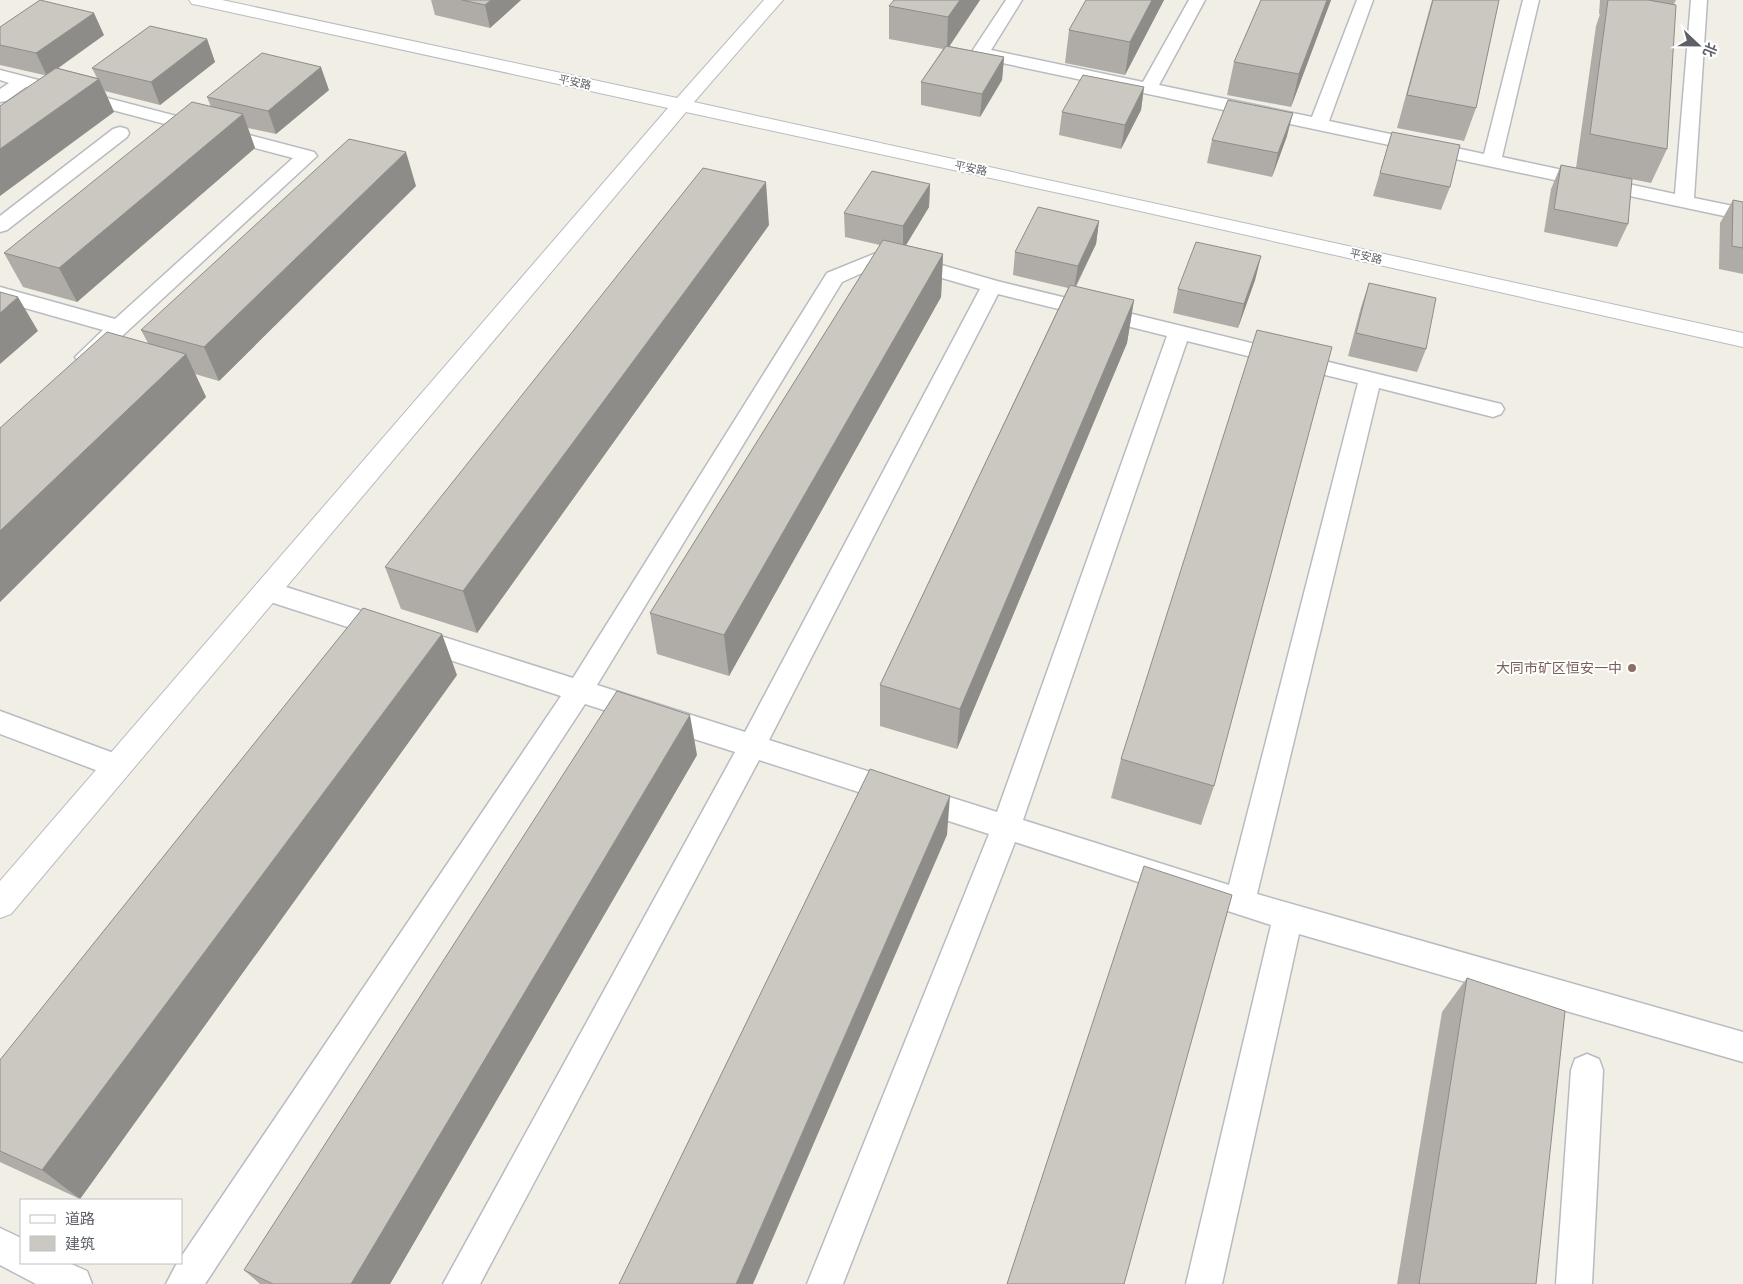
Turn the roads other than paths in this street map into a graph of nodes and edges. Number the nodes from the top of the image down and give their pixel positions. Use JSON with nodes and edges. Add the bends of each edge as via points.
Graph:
{"nodes":[{"id":1,"x":198,"y":0,"type":"edge"},
{"id":2,"x":774,"y":0,"type":"edge"},
{"id":3,"x":1014,"y":0,"type":"edge"},
{"id":4,"x":1197,"y":0,"type":"edge"},
{"id":5,"x":1365,"y":0,"type":"edge"},
{"id":6,"x":1531,"y":0,"type":"edge"},
{"id":7,"x":1699,"y":0,"type":"edge"},
{"id":8,"x":0,"y":75,"type":"edge"},
{"id":9,"x":23,"y":82,"type":"junction"},
{"id":10,"x":1149,"y":88,"type":"junction"},
{"id":11,"x":0,"y":97,"type":"edge"},
{"id":12,"x":681,"y":105,"type":"junction"},
{"id":13,"x":1319,"y":124,"type":"junction"},
{"id":14,"x":120,"y":133,"type":"dead end"},
{"id":15,"x":1492,"y":160,"type":"junction"},
{"id":16,"x":1684,"y":201,"type":"junction"},
{"id":17,"x":1743,"y":214,"type":"edge"},
{"id":18,"x":0,"y":226,"type":"edge"},
{"id":19,"x":992,"y":286,"type":"junction"},
{"id":20,"x":0,"y":294,"type":"edge"},
{"id":21,"x":119,"y":327,"type":"junction"},
{"id":22,"x":1179,"y":332,"type":"junction"},
{"id":23,"x":1743,"y":340,"type":"edge"},
{"id":24,"x":70,"y":372,"type":"edge"},
{"id":25,"x":1370,"y":379,"type":"junction"},
{"id":26,"x":1493,"y":410,"type":"dead end"},
{"id":27,"x":267,"y":591,"type":"junction"},
{"id":28,"x":580,"y":691,"type":"junction"},
{"id":29,"x":0,"y":722,"type":"edge"},
{"id":30,"x":752,"y":746,"type":"junction"},
{"id":31,"x":117,"y":766,"type":"junction"},
{"id":32,"x":1006,"y":827,"type":"junction"},
{"id":33,"x":1240,"y":901,"type":"junction"},
{"id":34,"x":0,"y":904,"type":"edge"},
{"id":35,"x":1288,"y":916,"type":"junction"},
{"id":36,"x":1743,"y":1047,"type":"edge"},
{"id":37,"x":1587,"y":1070,"type":"dead end"},
{"id":38,"x":0,"y":1246,"type":"edge"},
{"id":39,"x":20,"y":1256,"type":"edge"},
{"id":40,"x":34,"y":1264,"type":"edge"},
{"id":41,"x":74,"y":1284,"type":"edge"},
{"id":42,"x":184,"y":1284,"type":"edge"},
{"id":43,"x":462,"y":1284,"type":"edge"},
{"id":44,"x":825,"y":1284,"type":"edge"},
{"id":45,"x":1204,"y":1284,"type":"edge"},
{"id":46,"x":1574,"y":1284,"type":"edge"}],
"edges":[{"from":1,"to":12,"type":"street","name":"平安路"},
{"from":2,"to":12,"type":"street"},
{"from":3,"to":10,"type":"lane","via":[[980,53]]},
{"from":4,"to":10,"type":"lane"},
{"from":5,"to":13,"type":"lane"},
{"from":6,"to":15,"type":"lane"},
{"from":7,"to":16,"type":"lane"},
{"from":8,"to":9,"type":"lane"},
{"from":9,"to":11,"type":"lane"},
{"from":9,"to":21,"type":"lane","via":[[306,156]]},
{"from":10,"to":13,"type":"lane"},
{"from":12,"to":23,"type":"street","name":"平安路"},
{"from":12,"to":27,"type":"street"},
{"from":13,"to":15,"type":"lane"},
{"from":14,"to":18,"type":"lane"},
{"from":15,"to":16,"type":"lane"},
{"from":16,"to":17,"type":"lane"},
{"from":19,"to":22,"type":"lane"},
{"from":19,"to":28,"type":"lane","via":[[886,255],[834,278]]},
{"from":19,"to":30,"type":"lane"},
{"from":20,"to":21,"type":"lane"},
{"from":21,"to":24,"type":"lane"},
{"from":22,"to":25,"type":"lane"},
{"from":22,"to":32,"type":"lane"},
{"from":25,"to":26,"type":"lane"},
{"from":25,"to":33,"type":"lane"},
{"from":27,"to":28,"type":"lane"},
{"from":27,"to":31,"type":"street"},
{"from":28,"to":30,"type":"lane"},
{"from":28,"to":42,"type":"lane"},
{"from":29,"to":31,"type":"lane"},
{"from":30,"to":32,"type":"lane"},
{"from":30,"to":43,"type":"lane"},
{"from":31,"to":34,"type":"street"},
{"from":32,"to":33,"type":"lane"},
{"from":32,"to":44,"type":"lane"},
{"from":33,"to":35,"type":"lane"},
{"from":35,"to":36,"type":"lane"},
{"from":35,"to":45,"type":"lane"},
{"from":37,"to":46,"type":"lane"},
{"from":38,"to":39,"type":"lane"},
{"from":40,"to":41,"type":"lane"}]}
